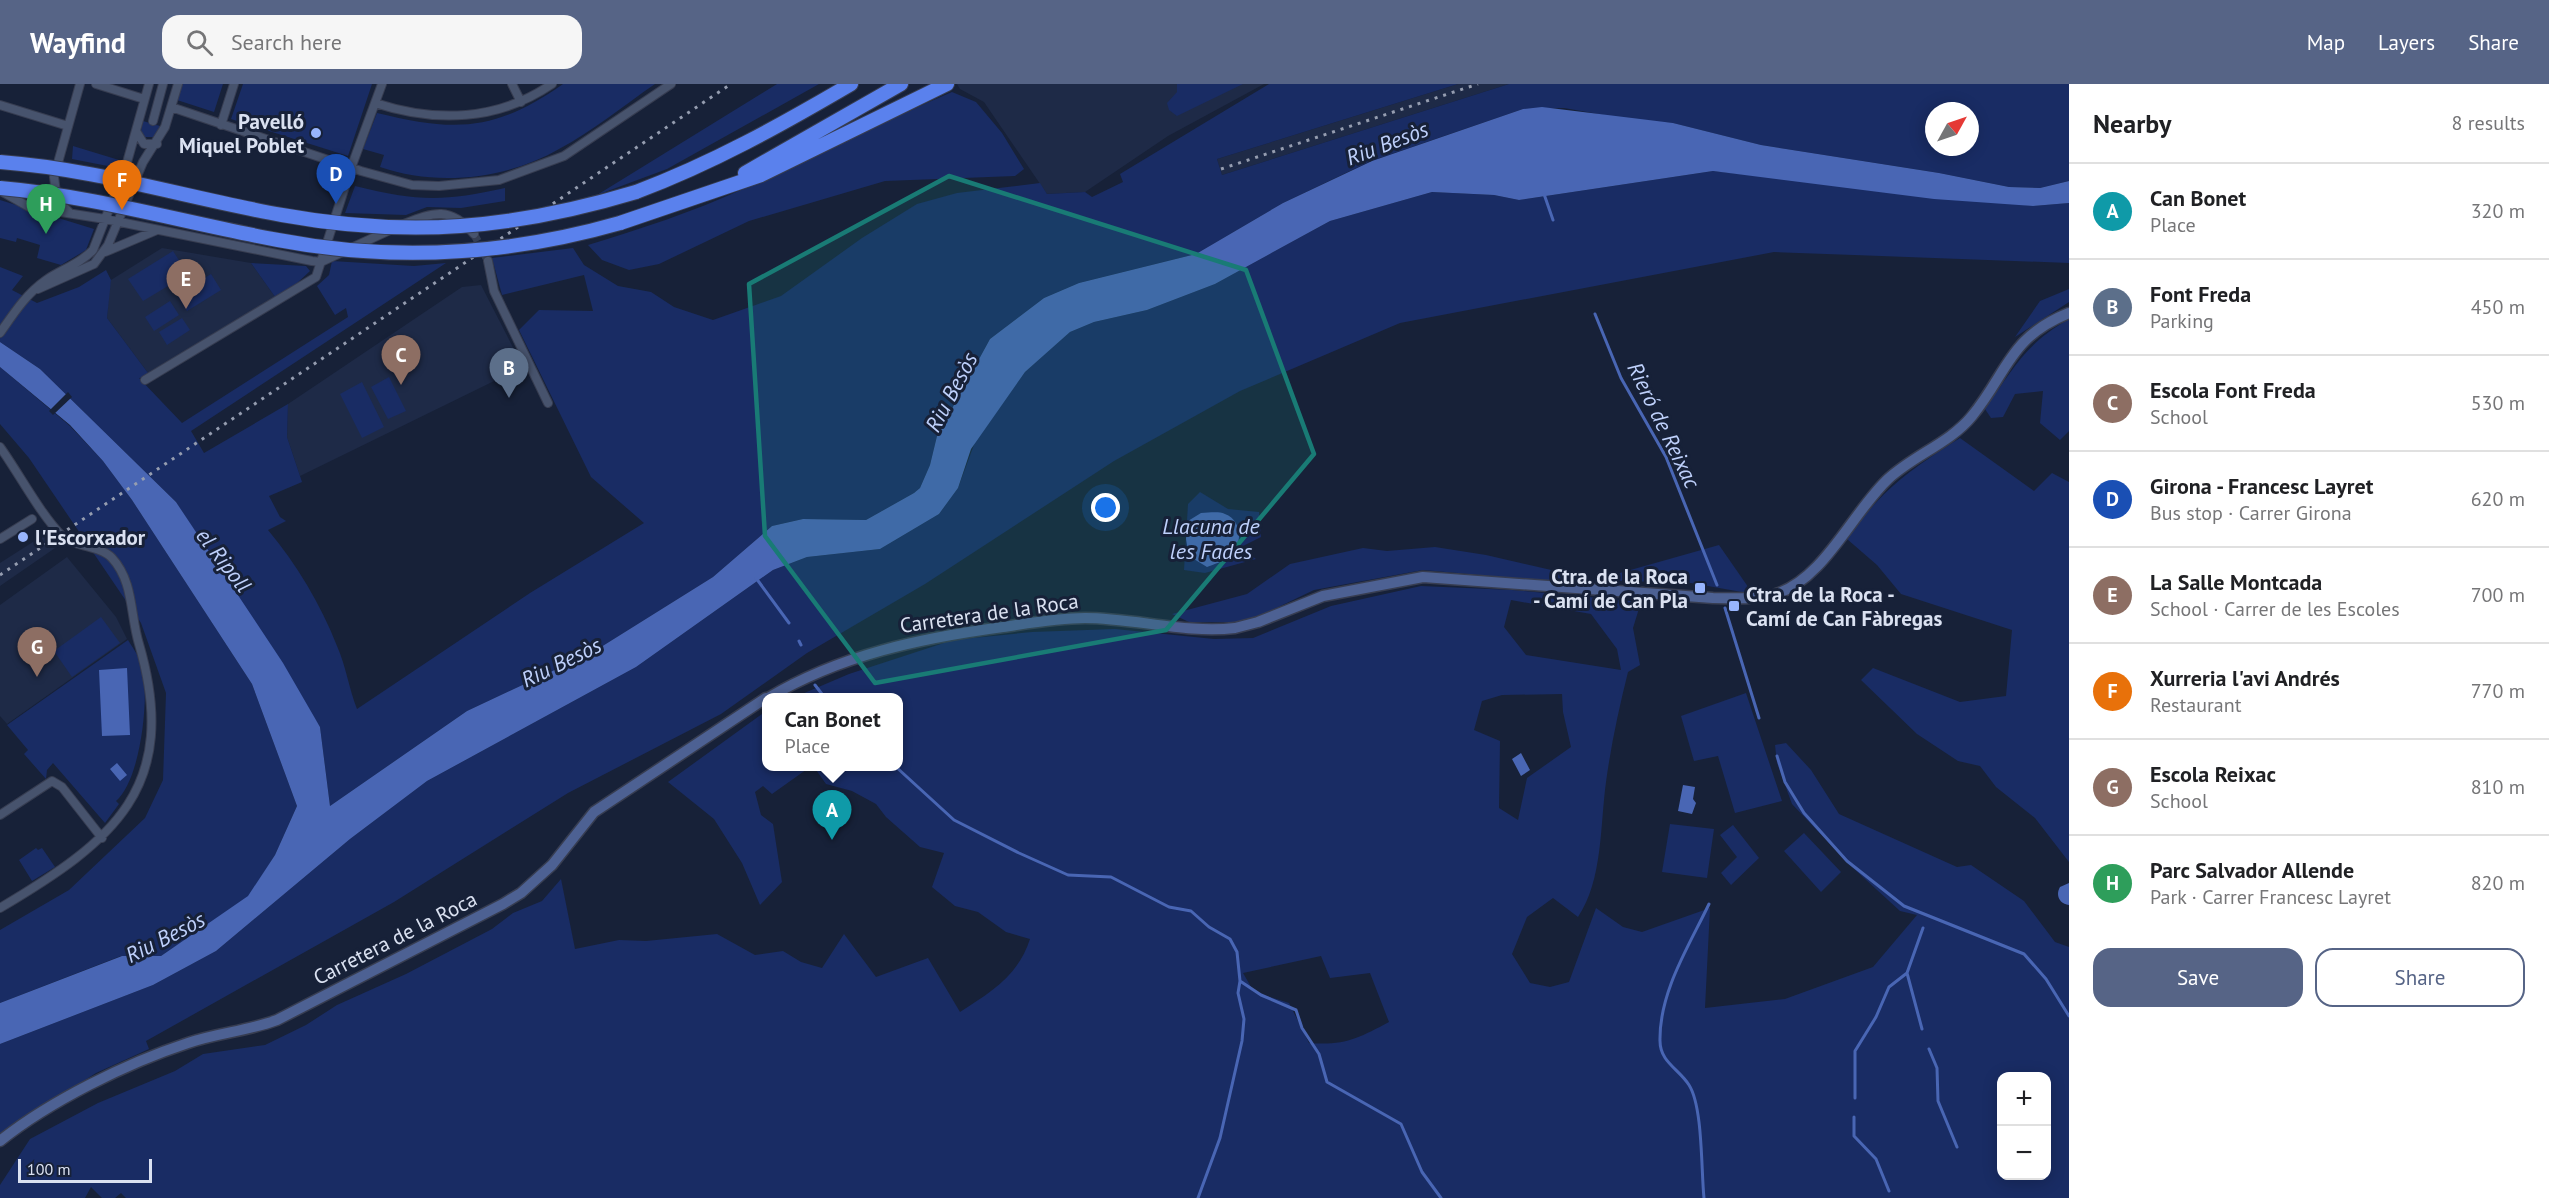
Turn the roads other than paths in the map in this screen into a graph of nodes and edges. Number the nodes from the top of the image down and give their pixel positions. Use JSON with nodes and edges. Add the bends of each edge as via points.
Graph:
{"nodes":[{"id":1,"x":80,"y":84,"type":"edge"},
{"id":2,"x":96,"y":84,"type":"edge"},
{"id":3,"x":149,"y":84,"type":"edge"},
{"id":4,"x":164,"y":84,"type":"edge"},
{"id":5,"x":178,"y":84,"type":"edge"},
{"id":6,"x":234,"y":84,"type":"edge"},
{"id":7,"x":382,"y":84,"type":"edge"},
{"id":8,"x":512,"y":84,"type":"edge"},
{"id":9,"x":552,"y":84,"type":"edge"},
{"id":10,"x":851,"y":84,"type":"edge"},
{"id":11,"x":901,"y":84,"type":"edge"},
{"id":12,"x":947,"y":84,"type":"edge"},
{"id":13,"x":668,"y":85,"type":"edge"},
{"id":14,"x":144,"y":99,"type":"junction"},
{"id":15,"x":375,"y":102,"type":"junction"},
{"id":16,"x":521,"y":102,"type":"junction"},
{"id":17,"x":0,"y":105,"type":"edge"},
{"id":18,"x":171,"y":107,"type":"junction"},
{"id":19,"x":153,"y":121,"type":"dead end"},
{"id":20,"x":221,"y":125,"type":"junction"},
{"id":21,"x":68,"y":126,"type":"junction"},
{"id":22,"x":136,"y":131,"type":"junction"},
{"id":23,"x":157,"y":144,"type":"junction"},
{"id":24,"x":0,"y":162,"type":"edge"},
{"id":25,"x":351,"y":168,"type":"junction"},
{"id":26,"x":0,"y":189,"type":"edge"},
{"id":27,"x":699,"y":194,"type":"junction"},
{"id":28,"x":70,"y":213,"type":"junction"},
{"id":29,"x":104,"y":222,"type":"junction"},
{"id":30,"x":118,"y":222,"type":"junction"},
{"id":31,"x":159,"y":230,"type":"junction"},
{"id":32,"x":112,"y":234,"type":"junction"},
{"id":33,"x":474,"y":234,"type":"tunnel mouth"},
{"id":34,"x":123,"y":243,"type":"junction"},
{"id":35,"x":102,"y":255,"type":"junction"},
{"id":36,"x":488,"y":261,"type":"tunnel mouth"},
{"id":37,"x":321,"y":262,"type":"junction"},
{"id":38,"x":27,"y":295,"type":"junction"},
{"id":39,"x":2069,"y":313,"type":"edge"},
{"id":40,"x":0,"y":333,"type":"edge"},
{"id":41,"x":145,"y":380,"type":"dead end"},
{"id":42,"x":548,"y":403,"type":"dead end"},
{"id":43,"x":1,"y":453,"type":"edge"},
{"id":44,"x":32,"y":519,"type":"dead end"},
{"id":45,"x":0,"y":539,"type":"edge"},
{"id":46,"x":776,"y":693,"type":"edge"},
{"id":47,"x":762,"y":701,"type":"edge"},
{"id":48,"x":0,"y":815,"type":"edge"},
{"id":49,"x":102,"y":838,"type":"junction"},
{"id":50,"x":0,"y":908,"type":"edge"},
{"id":51,"x":0,"y":1141,"type":"edge"}],
"edges":[{"from":1,"to":21,"type":"street"},
{"from":2,"to":14,"type":"street"},
{"from":3,"to":14,"type":"street"},
{"from":4,"to":19,"type":"street"},
{"from":5,"to":18,"type":"street"},
{"from":6,"to":20,"type":"street"},
{"from":7,"to":15,"type":"street"},
{"from":8,"to":16,"type":"street"},
{"from":9,"to":16,"type":"street"},
{"from":10,"to":24,"type":"highway","bridge":true,"via":[[732,152],[636,192],[525,220],[461,227],[396,228],[281,215],[68,170]]},
{"from":11,"to":27,"type":"highway","via":[[810,138]]},
{"from":12,"to":27,"type":"highway","via":[[761,175]]},
{"from":13,"to":25,"type":"street","via":[[564,156],[499,180],[412,185]]},
{"from":14,"to":22,"type":"street"},
{"from":15,"to":16,"type":"street","via":[[415,114],[445,117],[473,116]]},
{"from":15,"to":25,"type":"street"},
{"from":17,"to":21,"type":"street"},
{"from":18,"to":20,"type":"street"},
{"from":18,"to":23,"type":"street"},
{"from":20,"to":25,"type":"street"},
{"from":21,"to":28,"type":"street","via":[[54,177],[57,200]]},
{"from":22,"to":23,"type":"street","via":[[144,144]]},
{"from":22,"to":29,"type":"street"},
{"from":23,"to":30,"type":"street","via":[[143,162]]},
{"from":25,"to":37,"type":"street"},
{"from":26,"to":27,"type":"highway","bridge":true,"via":[[65,195],[279,241],[363,251],[430,253],[497,249],[582,234]]},
{"from":26,"to":28,"type":"street","via":[[29,207]]},
{"from":28,"to":29,"type":"street"},
{"from":29,"to":30,"type":"street"},
{"from":29,"to":32,"type":"street"},
{"from":29,"to":38,"type":"street","via":[[93,250],[85,259],[47,279]]},
{"from":30,"to":31,"type":"street"},
{"from":30,"to":32,"type":"street"},
{"from":31,"to":34,"type":"street"},
{"from":31,"to":37,"type":"street"},
{"from":32,"to":34,"type":"street"},
{"from":32,"to":35,"type":"street"},
{"from":33,"to":37,"type":"street","via":[[450,214],[429,214]]},
{"from":34,"to":35,"type":"street"},
{"from":35,"to":38,"type":"street","via":[[90,267]]},
{"from":36,"to":42,"type":"street","via":[[494,291]]},
{"from":37,"to":41,"type":"street","via":[[316,277]]},
{"from":38,"to":40,"type":"street"},
{"from":39,"to":46,"type":"street","name":"Carretera de la Roca","via":[[2023,341],[1968,421],[1893,474],[1814,571],[1791,588],[1774,594],[1713,598],[1423,577],[1323,596],[1235,628],[1083,618],[946,635],[844,663]]},
{"from":43,"to":49,"type":"street","via":[[64,539],[102,551],[112,559],[130,593],[151,699],[147,757],[136,792]]},
{"from":44,"to":45,"type":"street"},
{"from":47,"to":51,"type":"street","name":"Carretera de la Roca","via":[[594,812],[552,865],[503,904],[277,1020],[190,1042],[130,1067],[44,1110]]},
{"from":48,"to":49,"type":"street","via":[[52,781],[62,787]]},
{"from":49,"to":50,"type":"street","via":[[61,870]]}]}
